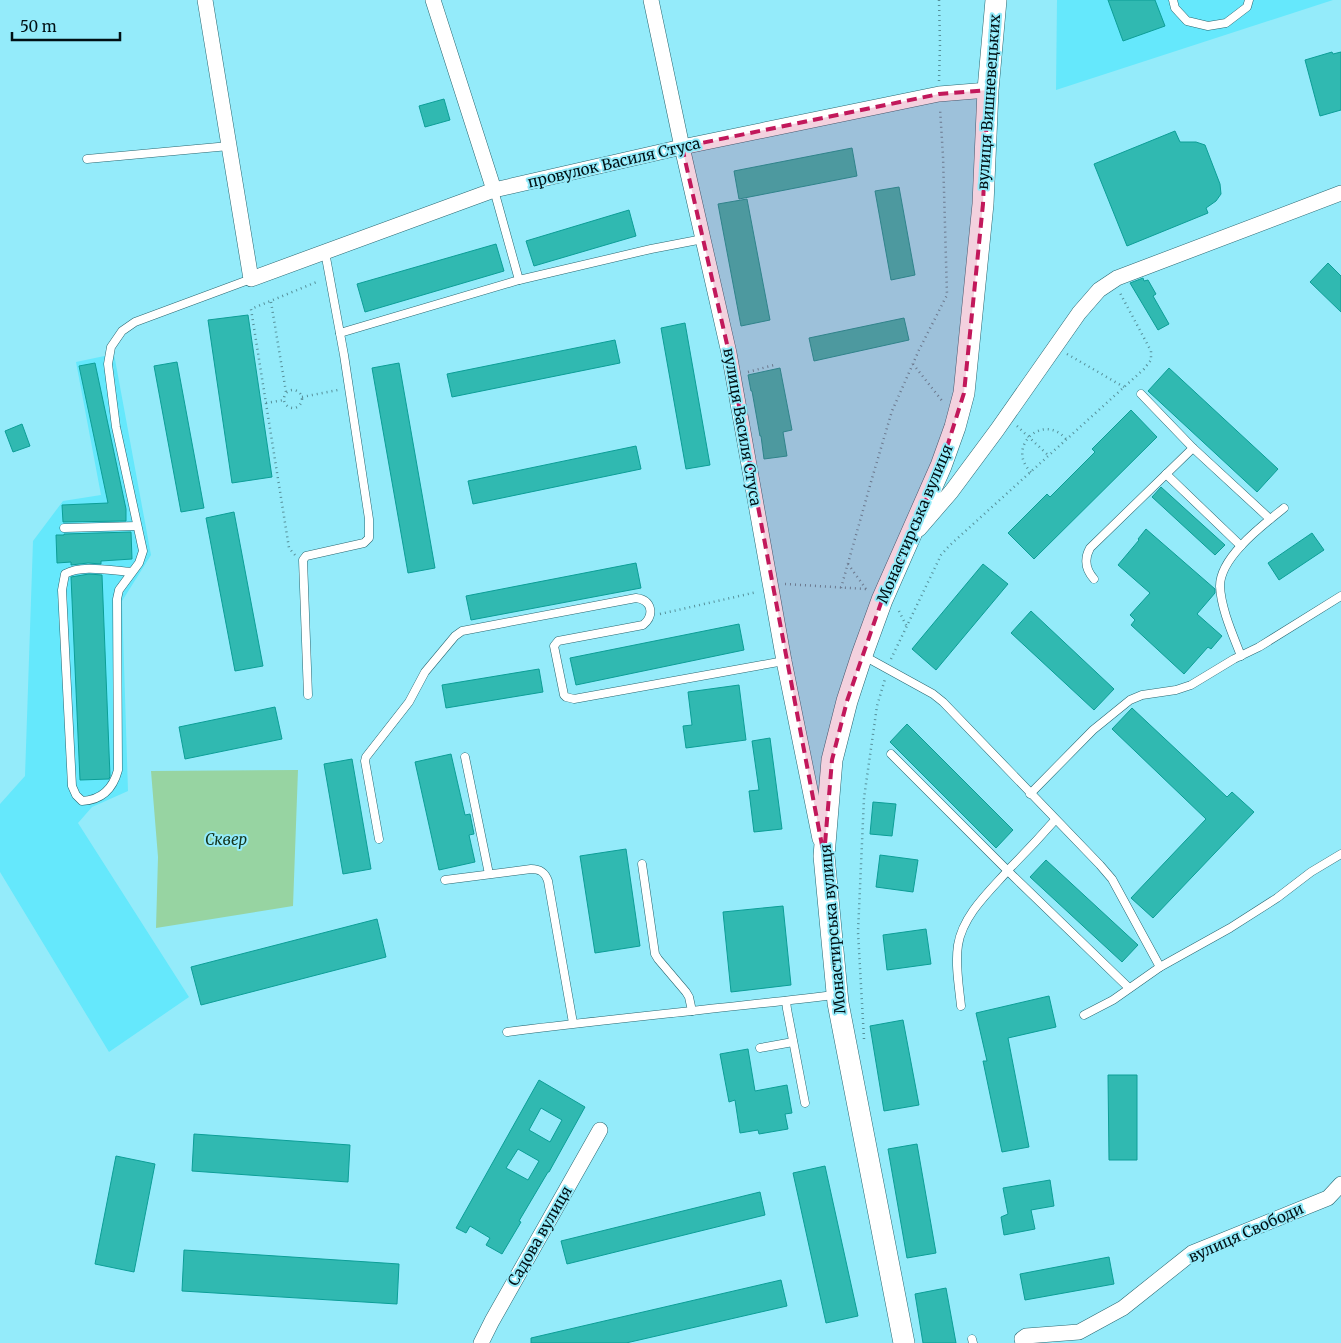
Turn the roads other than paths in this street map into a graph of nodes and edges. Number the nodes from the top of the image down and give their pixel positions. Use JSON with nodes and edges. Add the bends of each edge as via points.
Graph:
{"nodes":[{"id":1,"x":204,"y":0,"type":"edge"},
{"id":2,"x":433,"y":0,"type":"edge"},
{"id":3,"x":651,"y":0,"type":"edge"},
{"id":4,"x":996,"y":0,"type":"edge"},
{"id":5,"x":1172,"y":0,"type":"edge"},
{"id":6,"x":1249,"y":0,"type":"edge"},
{"id":7,"x":988,"y":90,"type":"junction"},
{"id":8,"x":229,"y":146,"type":"junction"},
{"id":9,"x":682,"y":147,"type":"junction"},
{"id":10,"x":87,"y":159,"type":"dead end"},
{"id":11,"x":494,"y":190,"type":"junction"},
{"id":12,"x":1341,"y":192,"type":"edge"},
{"id":13,"x":983,"y":204,"type":"joint"},
{"id":14,"x":703,"y":238,"type":"junction"},
{"id":15,"x":325,"y":252,"type":"junction"},
{"id":16,"x":252,"y":279,"type":"junction"},
{"id":17,"x":519,"y":280,"type":"junction"},
{"id":18,"x":340,"y":333,"type":"junction"},
{"id":19,"x":1141,"y":394,"type":"dead end"},
{"id":20,"x":1193,"y":448,"type":"junction"},
{"id":21,"x":1166,"y":474,"type":"junction"},
{"id":22,"x":1284,"y":508,"type":"dead end"},
{"id":23,"x":1270,"y":519,"type":"junction"},
{"id":24,"x":137,"y":526,"type":"junction"},
{"id":25,"x":64,"y":528,"type":"dead end"},
{"id":26,"x":906,"y":543,"type":"junction"},
{"id":27,"x":1241,"y":546,"type":"junction"},
{"id":28,"x":132,"y":572,"type":"junction"},
{"id":29,"x":1094,"y":579,"type":"dead end"},
{"id":30,"x":1341,"y":596,"type":"edge"},
{"id":31,"x":862,"y":655,"type":"junction"},
{"id":32,"x":1241,"y":656,"type":"junction"},
{"id":33,"x":784,"y":661,"type":"junction"},
{"id":34,"x":308,"y":695,"type":"dead end"},
{"id":35,"x":891,"y":754,"type":"dead end"},
{"id":36,"x":465,"y":757,"type":"dead end"},
{"id":37,"x":1030,"y":794,"type":"junction"},
{"id":38,"x":1055,"y":820,"type":"junction"},
{"id":39,"x":379,"y":839,"type":"dead end"},
{"id":40,"x":1341,"y":854,"type":"edge"},
{"id":41,"x":824,"y":856,"type":"junction"},
{"id":42,"x":642,"y":864,"type":"dead end"},
{"id":43,"x":1008,"y":871,"type":"junction"},
{"id":44,"x":489,"y":874,"type":"junction"},
{"id":45,"x":446,"y":880,"type":"dead end"},
{"id":46,"x":1160,"y":966,"type":"junction"},
{"id":47,"x":1129,"y":988,"type":"junction"},
{"id":48,"x":837,"y":995,"type":"junction"},
{"id":49,"x":786,"y":1000,"type":"junction"},
{"id":50,"x":961,"y":1006,"type":"dead end"},
{"id":51,"x":692,"y":1011,"type":"junction"},
{"id":52,"x":1084,"y":1015,"type":"dead end"},
{"id":53,"x":573,"y":1023,"type":"junction"},
{"id":54,"x":507,"y":1032,"type":"dead end"},
{"id":55,"x":793,"y":1042,"type":"junction"},
{"id":56,"x":760,"y":1048,"type":"dead end"},
{"id":57,"x":805,"y":1103,"type":"dead end"},
{"id":58,"x":600,"y":1130,"type":"dead end"},
{"id":59,"x":1341,"y":1184,"type":"edge"},
{"id":60,"x":482,"y":1343,"type":"edge"},
{"id":61,"x":904,"y":1343,"type":"edge"},
{"id":62,"x":1023,"y":1343,"type":"edge"}],
"edges":[{"from":1,"to":8,"type":"street"},
{"from":2,"to":11,"type":"street"},
{"from":3,"to":9,"type":"street","name":"вулиця Василя Стуса"},
{"from":4,"to":7,"type":"main road","name":"вулиця Вишневецьких"},
{"from":5,"to":6,"type":"lane","via":[[1187,21],[1208,26],[1226,23],[1247,7]]},
{"from":7,"to":9,"type":"street","name":"провулок Василя Стуса","via":[[938,94]]},
{"from":7,"to":13,"type":"main road","name":"вулиця Вишневецьких"},
{"from":8,"to":10,"type":"lane"},
{"from":8,"to":16,"type":"street"},
{"from":9,"to":11,"type":"street","name":"провулок Василя Стуса"},
{"from":9,"to":14,"type":"street","name":"вулиця Василя Стуса"},
{"from":11,"to":15,"type":"street","name":"провулок Василя Стуса"},
{"from":11,"to":17,"type":"lane"},
{"from":12,"to":26,"type":"street","via":[[1113,281],[1099,290],[1079,313],[951,492]]},
{"from":13,"to":26,"type":"main road","name":"Монастирська вулиця","via":[[964,393],[956,427],[941,466]]},
{"from":14,"to":17,"type":"lane"},
{"from":14,"to":33,"type":"street","name":"вулиця Василя Стуса","via":[[729,353]]},
{"from":15,"to":16,"type":"street","name":"провулок Василя Стуса"},
{"from":15,"to":18,"type":"lane"},
{"from":16,"to":24,"type":"lane","via":[[136,322],[122,331],[111,348],[108,364],[116,427]]},
{"from":17,"to":18,"type":"lane"},
{"from":18,"to":34,"type":"lane","via":[[369,519],[369,538],[306,556],[303,560]]},
{"from":19,"to":20,"type":"lane"},
{"from":20,"to":21,"type":"lane"},
{"from":20,"to":23,"type":"lane"},
{"from":21,"to":27,"type":"lane"},
{"from":21,"to":29,"type":"lane","via":[[1090,548],[1086,568]]},
{"from":22,"to":23,"type":"lane"},
{"from":23,"to":27,"type":"lane"},
{"from":24,"to":25,"type":"lane"},
{"from":24,"to":28,"type":"lane","via":[[143,551]]},
{"from":26,"to":31,"type":"main road","name":"Монастирська вулиця"},
{"from":27,"to":32,"type":"lane","via":[[1226,565],[1220,586]]},
{"from":28,"to":28,"type":"lane","via":[[82,569],[65,574],[62,590],[72,786],[82,801],[98,798],[108,791],[118,770],[117,600],[119,590]]},
{"from":30,"to":32,"type":"lane"},
{"from":31,"to":37,"type":"lane","via":[[943,702]]},
{"from":31,"to":41,"type":"main road","name":"Монастирська вулиця","via":[[832,760]]},
{"from":32,"to":37,"type":"lane","via":[[1191,685],[1130,700],[1093,730]]},
{"from":33,"to":39,"type":"lane","via":[[574,699],[564,694],[554,646],[558,640],[639,626],[650,616],[646,602],[636,598],[462,631],[425,672],[409,702],[366,757]]},
{"from":33,"to":41,"type":"street","name":"вулиця Василя Стуса"},
{"from":35,"to":43,"type":"lane"},
{"from":36,"to":44,"type":"lane"},
{"from":37,"to":38,"type":"lane"},
{"from":38,"to":43,"type":"lane"},
{"from":38,"to":46,"type":"lane","via":[[1112,879]]},
{"from":40,"to":46,"type":"lane","via":[[1230,928]]},
{"from":41,"to":48,"type":"main road","name":"Монастирська вулиця"},
{"from":42,"to":51,"type":"lane","via":[[655,954],[686,992]]},
{"from":43,"to":47,"type":"lane"},
{"from":43,"to":50,"type":"lane","via":[[971,914],[958,943]]},
{"from":44,"to":45,"type":"lane"},
{"from":44,"to":53,"type":"lane","via":[[537,869],[546,876]]},
{"from":46,"to":47,"type":"lane"},
{"from":47,"to":52,"type":"lane"},
{"from":48,"to":49,"type":"lane"},
{"from":48,"to":61,"type":"main road","name":"Монастирська вулиця"},
{"from":49,"to":51,"type":"lane"},
{"from":49,"to":55,"type":"lane"},
{"from":51,"to":53,"type":"lane"},
{"from":53,"to":54,"type":"lane"},
{"from":55,"to":56,"type":"lane"},
{"from":55,"to":57,"type":"lane"},
{"from":58,"to":60,"type":"street","name":"Садова вулиця"},
{"from":59,"to":62,"type":"street","name":"вулиця Свободи","via":[[1328,1198],[1192,1253],[1123,1308],[1098,1323],[1079,1332],[1026,1336]]}]}
